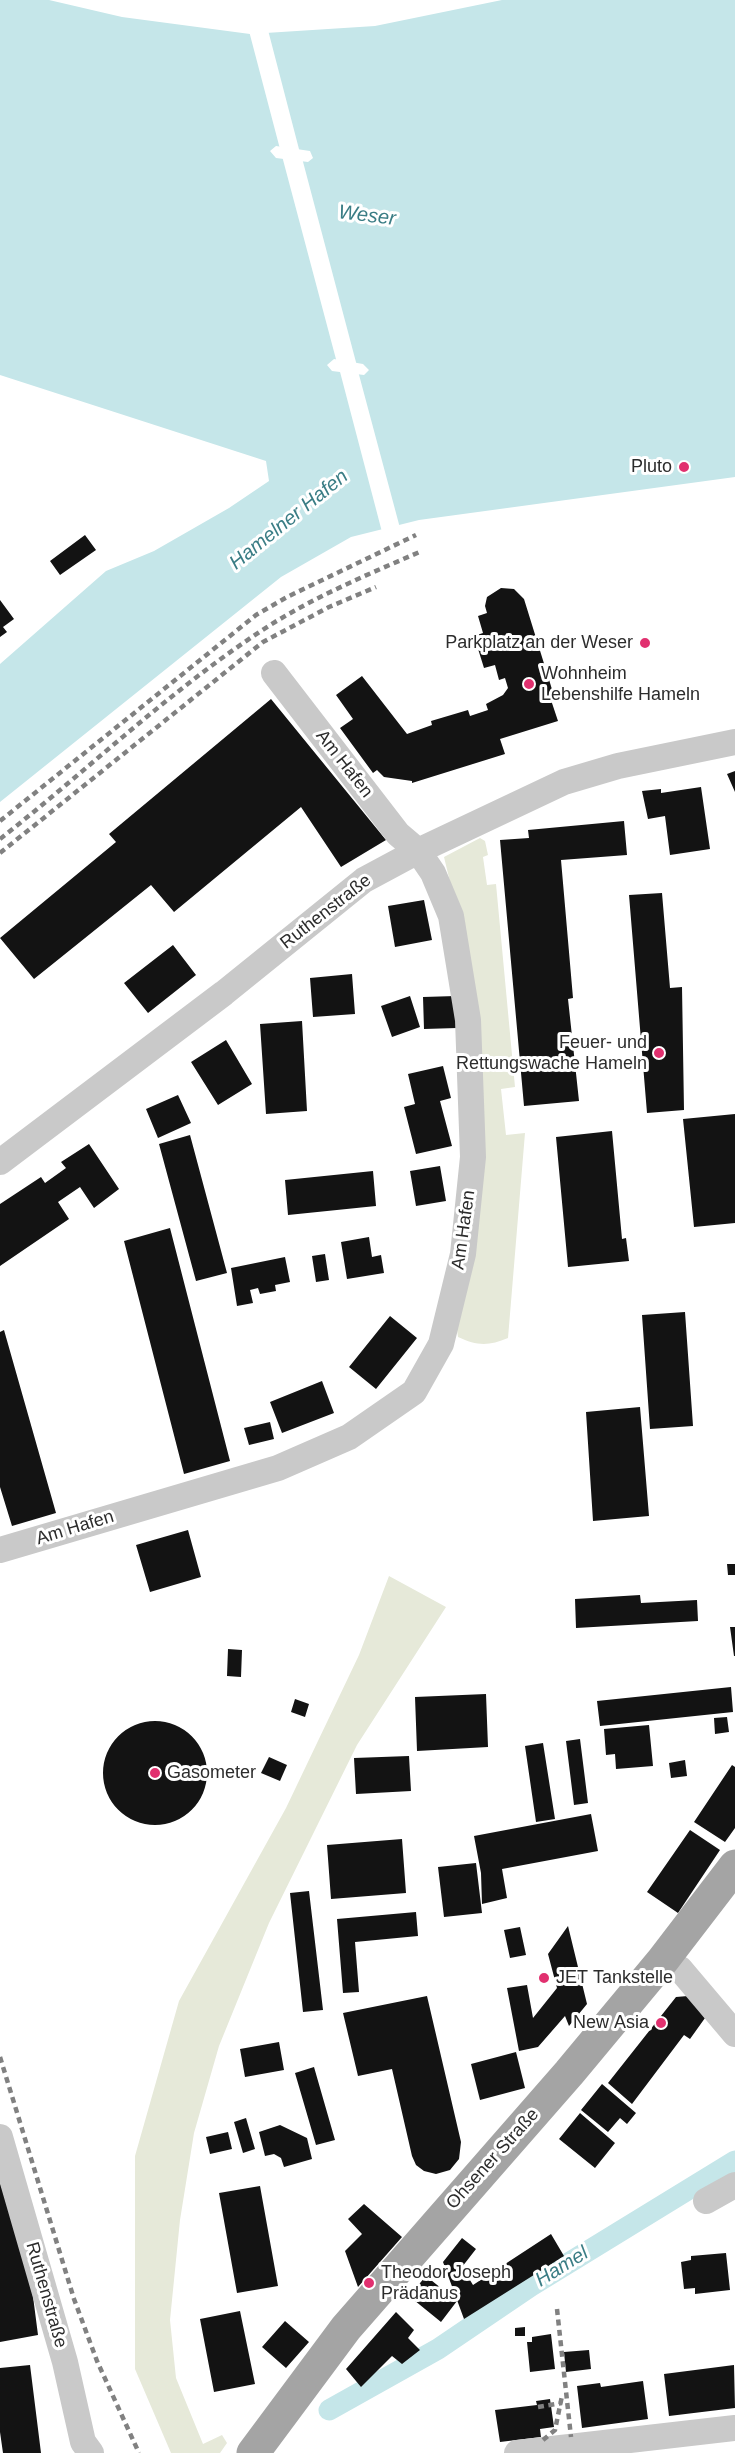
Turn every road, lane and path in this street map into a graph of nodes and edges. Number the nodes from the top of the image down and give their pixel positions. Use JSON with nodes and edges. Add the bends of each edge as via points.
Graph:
{"nodes":[{"id":1,"x":274,"y":673,"type":"dead end"},
{"id":2,"x":735,"y":742,"type":"edge"},
{"id":3,"x":418,"y":851,"type":"junction"},
{"id":4,"x":0,"y":1162,"type":"edge"},
{"id":5,"x":0,"y":1550,"type":"edge"},
{"id":6,"x":735,"y":1866,"type":"edge"},
{"id":7,"x":663,"y":1960,"type":"junction"},
{"id":8,"x":735,"y":2034,"type":"edge"},
{"id":9,"x":0,"y":2137,"type":"edge"},
{"id":10,"x":735,"y":2185,"type":"edge"},
{"id":11,"x":706,"y":2201,"type":"dead end"},
{"id":12,"x":735,"y":2428,"type":"edge"},
{"id":13,"x":91,"y":2453,"type":"edge"},
{"id":14,"x":253,"y":2453,"type":"edge"},
{"id":15,"x":517,"y":2453,"type":"edge"}],
"edges":[{"from":1,"to":3,"type":"street","name":"Am Hafen","via":[[398,834]]},
{"from":2,"to":3,"type":"street","name":"Ruthenstraße","via":[[618,766],[564,782]]},
{"from":3,"to":4,"type":"street","name":"Ruthenstraße","via":[[364,880],[224,993]]},
{"from":3,"to":5,"type":"street","name":"Am Hafen","via":[[433,873],[451,916],[468,1020],[473,1157],[463,1254],[444,1333],[414,1392],[349,1437],[278,1468]]},
{"from":6,"to":7,"type":"main road","name":"Ohsener Straße"},
{"from":7,"to":8,"type":"street","via":[[681,1969]]},
{"from":7,"to":14,"type":"main road","name":"Ohsener Straße","via":[[346,2328]]},
{"from":9,"to":13,"type":"street","name":"Ruthenstraße","via":[[65,2362],[83,2442]]},
{"from":10,"to":11,"type":"street"},
{"from":12,"to":15,"type":"street"}]}
